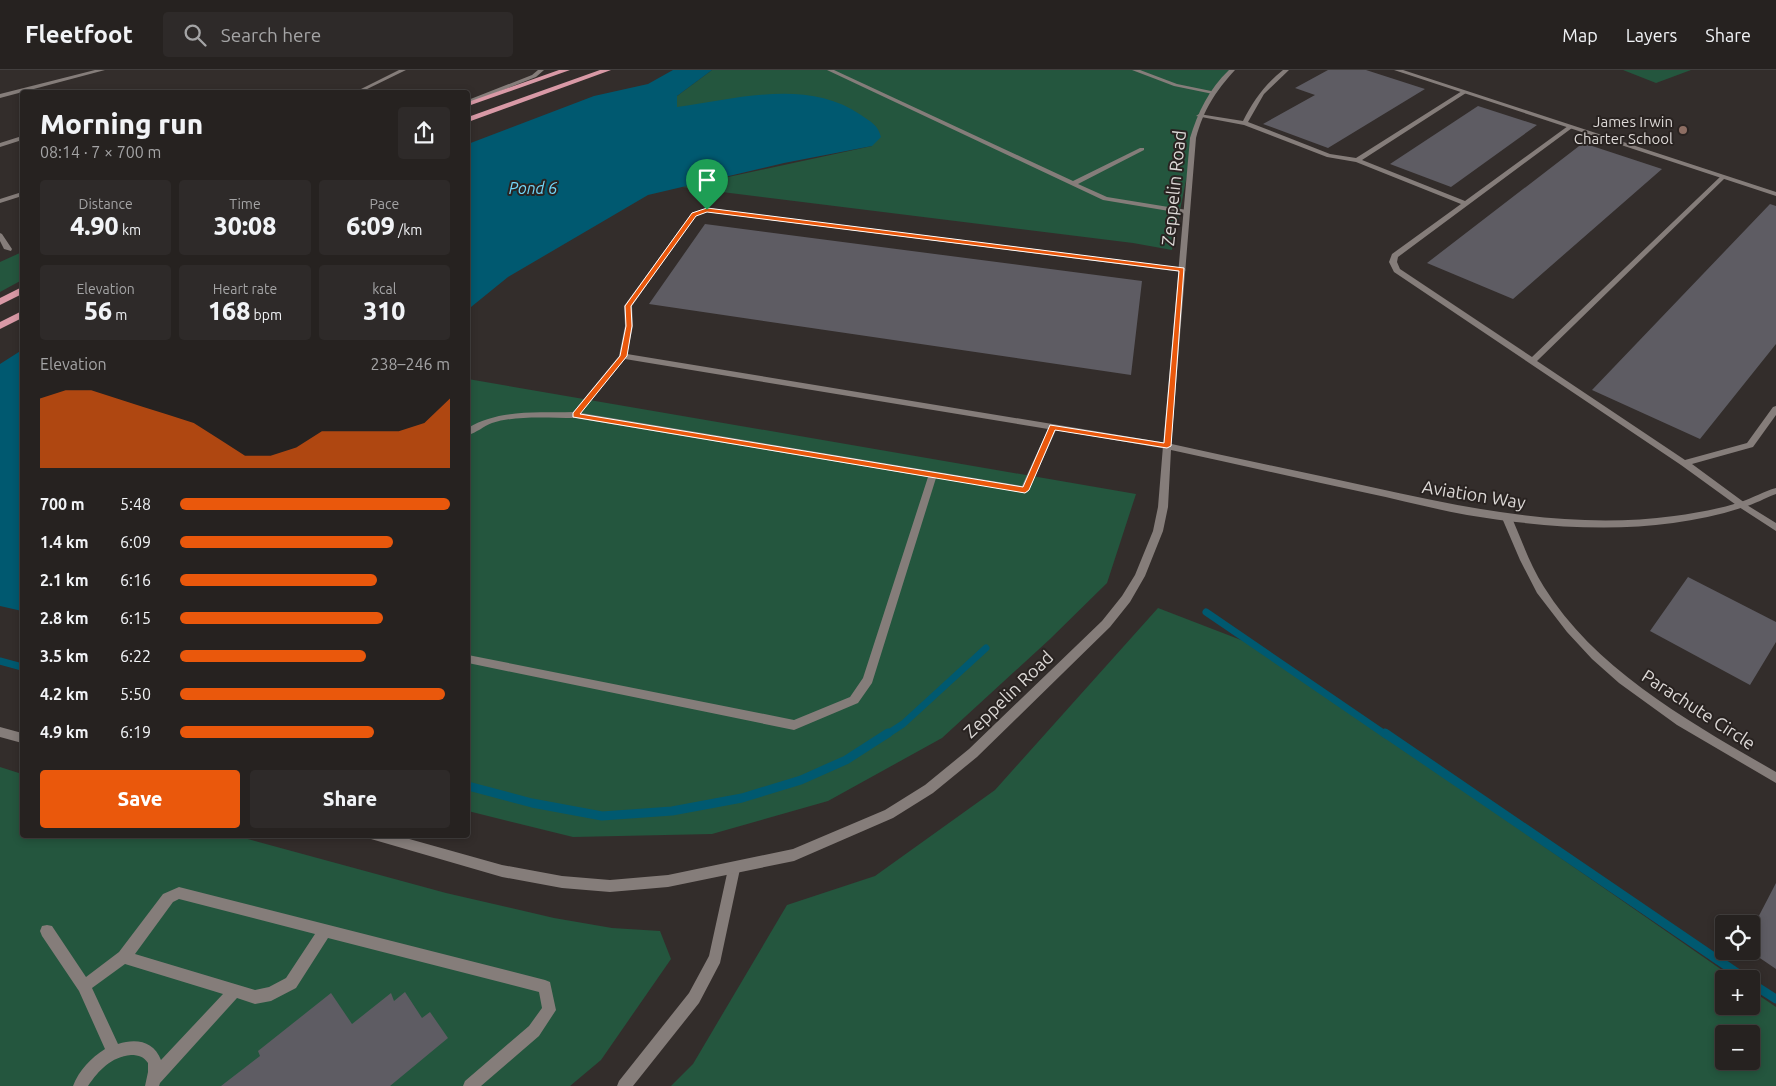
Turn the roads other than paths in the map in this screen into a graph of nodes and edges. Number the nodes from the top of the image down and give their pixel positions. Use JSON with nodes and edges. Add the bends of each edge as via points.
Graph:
{"nodes":[{"id":1,"x":102,"y":70,"type":"edge"},
{"id":2,"x":403,"y":70,"type":"edge"},
{"id":3,"x":541,"y":70,"type":"edge"},
{"id":4,"x":566,"y":70,"type":"edge"},
{"id":5,"x":607,"y":70,"type":"edge"},
{"id":6,"x":830,"y":70,"type":"edge"},
{"id":7,"x":1135,"y":70,"type":"edge"},
{"id":8,"x":1232,"y":70,"type":"edge"},
{"id":9,"x":1286,"y":70,"type":"edge"},
{"id":10,"x":1397,"y":70,"type":"edge"},
{"id":11,"x":24,"y":90,"type":"edge"},
{"id":12,"x":362,"y":90,"type":"edge"},
{"id":13,"x":20,"y":91,"type":"edge"},
{"id":14,"x":1212,"y":92,"type":"junction"},
{"id":15,"x":1464,"y":92,"type":"junction"},
{"id":16,"x":0,"y":96,"type":"edge"},
{"id":17,"x":470,"y":102,"type":"edge"},
{"id":18,"x":470,"y":102,"type":"edge"},
{"id":19,"x":1199,"y":116,"type":"junction"},
{"id":20,"x":470,"y":119,"type":"edge"},
{"id":21,"x":1245,"y":123,"type":"junction"},
{"id":22,"x":1570,"y":127,"type":"junction"},
{"id":23,"x":20,"y":139,"type":"edge"},
{"id":24,"x":0,"y":144,"type":"edge"},
{"id":25,"x":1142,"y":149,"type":"dead end"},
{"id":26,"x":1357,"y":160,"type":"junction"},
{"id":27,"x":1723,"y":177,"type":"junction"},
{"id":28,"x":1073,"y":184,"type":"junction"},
{"id":29,"x":1776,"y":194,"type":"edge"},
{"id":30,"x":20,"y":195,"type":"edge"},
{"id":31,"x":0,"y":201,"type":"edge"},
{"id":32,"x":1466,"y":204,"type":"junction"},
{"id":33,"x":1186,"y":212,"type":"junction"},
{"id":34,"x":0,"y":236,"type":"edge"},
{"id":35,"x":8,"y":249,"type":"dead end"},
{"id":36,"x":1182,"y":270,"type":"junction"},
{"id":37,"x":20,"y":292,"type":"edge"},
{"id":38,"x":0,"y":302,"type":"edge"},
{"id":39,"x":20,"y":315,"type":"edge"},
{"id":40,"x":0,"y":326,"type":"edge"},
{"id":41,"x":623,"y":356,"type":"junction"},
{"id":42,"x":1532,"y":361,"type":"junction"},
{"id":43,"x":1776,"y":409,"type":"edge"},
{"id":44,"x":576,"y":415,"type":"junction"},
{"id":45,"x":1053,"y":427,"type":"junction"},
{"id":46,"x":470,"y":430,"type":"edge"},
{"id":47,"x":1167,"y":446,"type":"junction"},
{"id":48,"x":1684,"y":463,"type":"junction"},
{"id":49,"x":933,"y":475,"type":"junction"},
{"id":50,"x":1776,"y":491,"type":"edge"},
{"id":51,"x":1742,"y":505,"type":"junction"},
{"id":52,"x":1507,"y":518,"type":"junction"},
{"id":53,"x":1776,"y":528,"type":"edge"},
{"id":54,"x":470,"y":659,"type":"edge"},
{"id":55,"x":0,"y":732,"type":"edge"},
{"id":56,"x":20,"y":737,"type":"edge"},
{"id":57,"x":1776,"y":778,"type":"edge"},
{"id":58,"x":386,"y":838,"type":"edge"},
{"id":59,"x":734,"y":868,"type":"junction"},
{"id":60,"x":47,"y":931,"type":"dead end"},
{"id":61,"x":324,"y":931,"type":"junction"},
{"id":62,"x":124,"y":957,"type":"junction"},
{"id":63,"x":84,"y":986,"type":"junction"},
{"id":64,"x":235,"y":991,"type":"junction"},
{"id":65,"x":114,"y":1052,"type":"junction"},
{"id":66,"x":83,"y":1081,"type":"edge"},
{"id":67,"x":153,"y":1082,"type":"edge"},
{"id":68,"x":72,"y":1086,"type":"edge"},
{"id":69,"x":470,"y":1086,"type":"edge"},
{"id":70,"x":624,"y":1086,"type":"edge"}],
"edges":[{"from":1,"to":11,"type":"street"},
{"from":2,"to":12,"type":"street"},
{"from":3,"to":17,"type":"street","via":[[534,76]]},
{"from":4,"to":18,"type":"highway"},
{"from":5,"to":20,"type":"highway"},
{"from":6,"to":28,"type":"street"},
{"from":7,"to":14,"type":"street","via":[[1176,85]]},
{"from":8,"to":14,"type":"street","name":"Zeppelin Road"},
{"from":9,"to":21,"type":"street","via":[[1259,94]]},
{"from":10,"to":15,"type":"street"},
{"from":13,"to":16,"type":"street"},
{"from":14,"to":19,"type":"street","name":"Zeppelin Road"},
{"from":15,"to":22,"type":"street"},
{"from":15,"to":26,"type":"street"},
{"from":19,"to":21,"type":"street"},
{"from":19,"to":33,"type":"street","name":"Zeppelin Road","via":[[1193,138]]},
{"from":21,"to":26,"type":"street","via":[[1329,156]]},
{"from":22,"to":27,"type":"street"},
{"from":22,"to":32,"type":"street"},
{"from":23,"to":24,"type":"street"},
{"from":25,"to":28,"type":"street"},
{"from":26,"to":32,"type":"street"},
{"from":27,"to":29,"type":"street"},
{"from":27,"to":42,"type":"street"},
{"from":28,"to":33,"type":"street","via":[[1113,202]]},
{"from":30,"to":31,"type":"street"},
{"from":32,"to":42,"type":"street","via":[[1395,256],[1393,262],[1397,270]]},
{"from":33,"to":36,"type":"street","name":"Zeppelin Road"},
{"from":34,"to":35,"type":"street"},
{"from":36,"to":41,"type":"street","via":[[707,210],[694,214],[628,306],[629,326]]},
{"from":36,"to":47,"type":"street","name":"Zeppelin Road"},
{"from":37,"to":38,"type":"highway"},
{"from":39,"to":40,"type":"highway"},
{"from":41,"to":44,"type":"street"},
{"from":41,"to":45,"type":"street","name":"Aviation Way"},
{"from":42,"to":48,"type":"street"},
{"from":43,"to":48,"type":"street","via":[[1750,444]]},
{"from":44,"to":46,"type":"street","via":[[497,418]]},
{"from":44,"to":49,"type":"street"},
{"from":45,"to":47,"type":"street","name":"Aviation Way"},
{"from":45,"to":49,"type":"street","via":[[1025,490]]},
{"from":47,"to":52,"type":"street","name":"Aviation Way","via":[[1437,506]]},
{"from":47,"to":59,"type":"street","name":"Zeppelin Road","via":[[1158,531],[1140,576],[1106,624],[972,753],[929,788],[888,814],[794,855]]},
{"from":48,"to":51,"type":"street"},
{"from":49,"to":54,"type":"street","via":[[868,680],[854,700],[794,725]]},
{"from":50,"to":51,"type":"street","name":"Aviation Way"},
{"from":51,"to":52,"type":"street","name":"Aviation Way","via":[[1694,516],[1628,523]]},
{"from":51,"to":53,"type":"street"},
{"from":52,"to":57,"type":"street","name":"Parachute Circle","via":[[1529,571],[1546,599],[1594,654],[1666,713]]},
{"from":55,"to":56,"type":"street"},
{"from":58,"to":59,"type":"street","name":"Zeppelin Road","via":[[502,871],[562,882],[610,886],[668,881]]},
{"from":59,"to":70,"type":"street","via":[[715,958],[694,998]]},
{"from":60,"to":63,"type":"street"},
{"from":61,"to":62,"type":"street","via":[[179,893],[168,898]]},
{"from":61,"to":64,"type":"street","via":[[290,983],[271,994],[255,997]]},
{"from":61,"to":69,"type":"street","via":[[545,988],[549,1010],[534,1031]]},
{"from":62,"to":63,"type":"street"},
{"from":62,"to":64,"type":"street"},
{"from":63,"to":65,"type":"street"},
{"from":64,"to":67,"type":"street"},
{"from":65,"to":66,"type":"street"},
{"from":65,"to":67,"type":"street","via":[[138,1047],[147,1050],[156,1066]]},
{"from":66,"to":68,"type":"street"}]}
